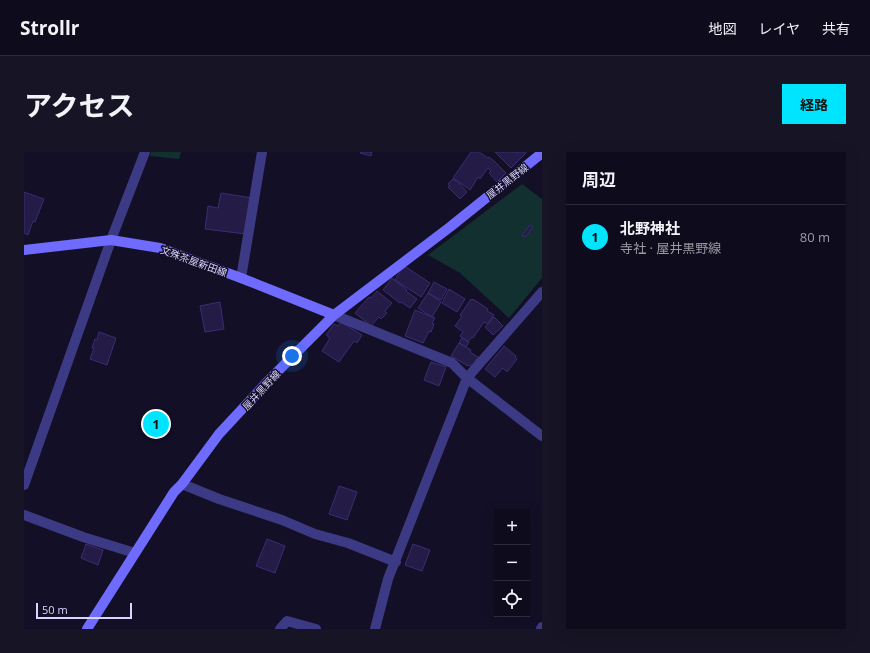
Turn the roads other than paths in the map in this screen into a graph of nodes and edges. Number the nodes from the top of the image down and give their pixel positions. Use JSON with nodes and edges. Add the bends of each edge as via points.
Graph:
{"nodes":[{"id":1,"x":145,"y":152,"type":"edge"},
{"id":2,"x":262,"y":152,"type":"edge"},
{"id":3,"x":542,"y":153,"type":"edge"},
{"id":4,"x":111,"y":240,"type":"junction"},
{"id":5,"x":24,"y":250,"type":"edge"},
{"id":6,"x":241,"y":278,"type":"junction"},
{"id":7,"x":542,"y":292,"type":"edge"},
{"id":8,"x":334,"y":315,"type":"junction"},
{"id":9,"x":468,"y":378,"type":"junction"},
{"id":10,"x":542,"y":436,"type":"edge"},
{"id":11,"x":182,"y":484,"type":"junction"},
{"id":12,"x":24,"y":485,"type":"edge"},
{"id":13,"x":24,"y":515,"type":"edge"},
{"id":14,"x":135,"y":553,"type":"junction"},
{"id":15,"x":396,"y":562,"type":"junction"},
{"id":16,"x":87,"y":629,"type":"edge"},
{"id":17,"x":280,"y":629,"type":"edge"},
{"id":18,"x":316,"y":629,"type":"edge"},
{"id":19,"x":375,"y":629,"type":"edge"}],
"edges":[{"from":1,"to":4,"type":"street"},
{"from":2,"to":6,"type":"street"},
{"from":3,"to":8,"type":"main road","name":"屋井黒野線"},
{"from":4,"to":5,"type":"main road","name":"文殊茶屋新田線"},
{"from":4,"to":6,"type":"main road","name":"文殊茶屋新田線","via":[[160,248]]},
{"from":4,"to":12,"type":"street"},
{"from":6,"to":8,"type":"main road","name":"文殊茶屋新田線"},
{"from":7,"to":9,"type":"street"},
{"from":8,"to":9,"type":"street","via":[[452,363]]},
{"from":8,"to":11,"type":"main road","name":"屋井黒野線","via":[[219,434]]},
{"from":9,"to":10,"type":"street"},
{"from":9,"to":15,"type":"street"},
{"from":11,"to":14,"type":"main road","name":"屋井黒野線","via":[[174,492]]},
{"from":11,"to":15,"type":"street"},
{"from":13,"to":14,"type":"street"},
{"from":14,"to":16,"type":"main road","name":"屋井黒野線"},
{"from":15,"to":19,"type":"street","via":[[388,579]]},
{"from":17,"to":18,"type":"street","via":[[287,621]]}]}
